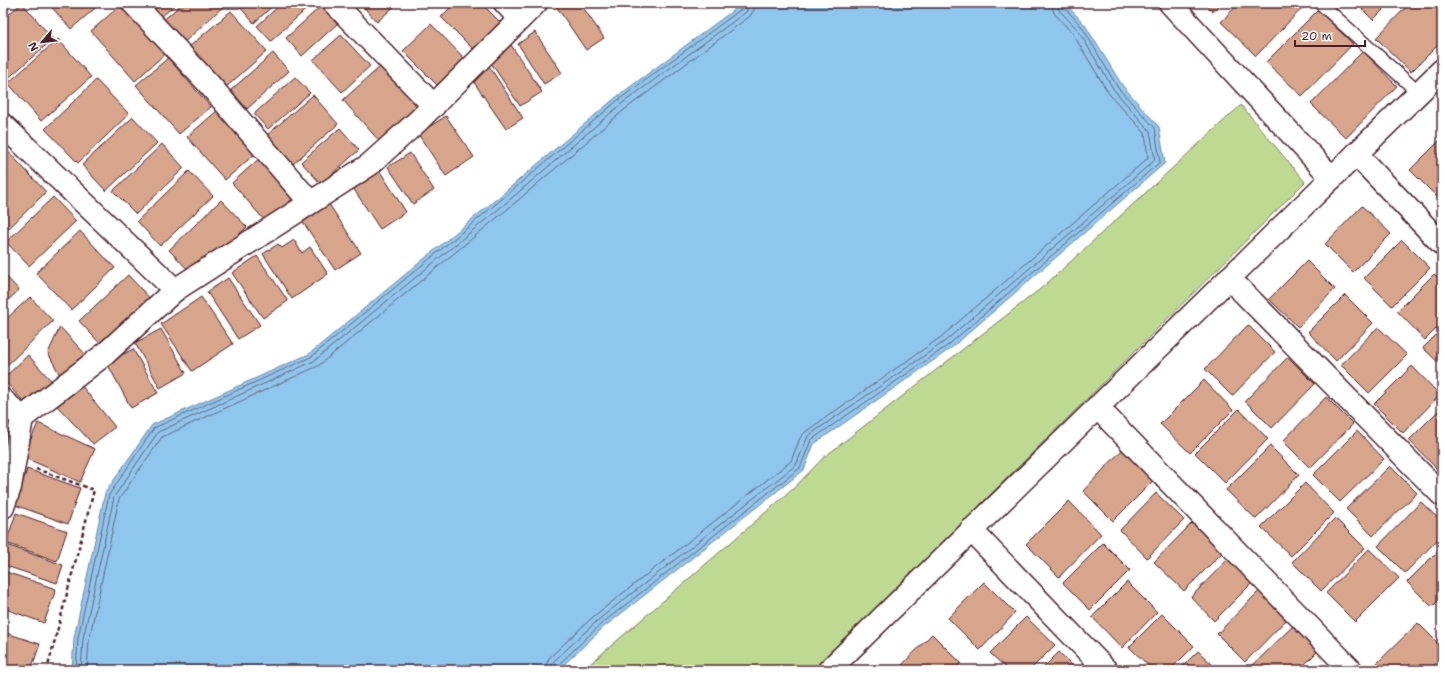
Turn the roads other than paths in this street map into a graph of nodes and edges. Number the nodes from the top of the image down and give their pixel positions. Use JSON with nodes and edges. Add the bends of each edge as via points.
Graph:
{"nodes":[{"id":1,"x":133,"y":3,"type":"edge"},
{"id":2,"x":334,"y":3,"type":"edge"},
{"id":3,"x":505,"y":3,"type":"edge"},
{"id":4,"x":536,"y":3,"type":"edge"},
{"id":5,"x":1170,"y":3,"type":"edge"},
{"id":6,"x":1320,"y":3,"type":"edge"},
{"id":7,"x":520,"y":19,"type":"junction"},
{"id":8,"x":1442,"y":70,"type":"edge"},
{"id":9,"x":1419,"y":93,"type":"junction"},
{"id":10,"x":434,"y":106,"type":"junction"},
{"id":11,"x":3,"y":125,"type":"edge"},
{"id":12,"x":1356,"y":154,"type":"junction"},
{"id":13,"x":1332,"y":178,"type":"junction"},
{"id":14,"x":310,"y":202,"type":"junction"},
{"id":15,"x":1442,"y":244,"type":"edge"},
{"id":16,"x":1229,"y":278,"type":"junction"},
{"id":17,"x":175,"y":290,"type":"junction"},
{"id":18,"x":3,"y":400,"type":"edge"},
{"id":19,"x":1097,"y":407,"type":"junction"},
{"id":20,"x":22,"y":418,"type":"junction"},
{"id":21,"x":1442,"y":495,"type":"edge"},
{"id":22,"x":3,"y":507,"type":"edge"},
{"id":23,"x":971,"y":530,"type":"junction"},
{"id":24,"x":839,"y":667,"type":"edge"},
{"id":25,"x":1106,"y":670,"type":"edge"},
{"id":26,"x":1351,"y":670,"type":"edge"}],
"edges":[{"from":1,"to":14,"type":"street","via":[[208,83]]},
{"from":2,"to":10,"type":"street"},
{"from":3,"to":7,"type":"street"},
{"from":4,"to":7,"type":"street"},
{"from":5,"to":13,"type":"street"},
{"from":6,"to":9,"type":"lane"},
{"from":7,"to":10,"type":"street"},
{"from":8,"to":9,"type":"street"},
{"from":9,"to":12,"type":"street"},
{"from":10,"to":14,"type":"street","via":[[369,165]]},
{"from":11,"to":17,"type":"street"},
{"from":12,"to":13,"type":"street"},
{"from":12,"to":15,"type":"street"},
{"from":13,"to":16,"type":"street"},
{"from":14,"to":17,"type":"street"},
{"from":16,"to":19,"type":"street"},
{"from":16,"to":21,"type":"street"},
{"from":17,"to":20,"type":"street","via":[[105,354]]},
{"from":18,"to":20,"type":"street"},
{"from":19,"to":23,"type":"street"},
{"from":19,"to":26,"type":"street"},
{"from":20,"to":22,"type":"street","via":[[10,487]]},
{"from":23,"to":24,"type":"street"},
{"from":23,"to":25,"type":"street"}]}
